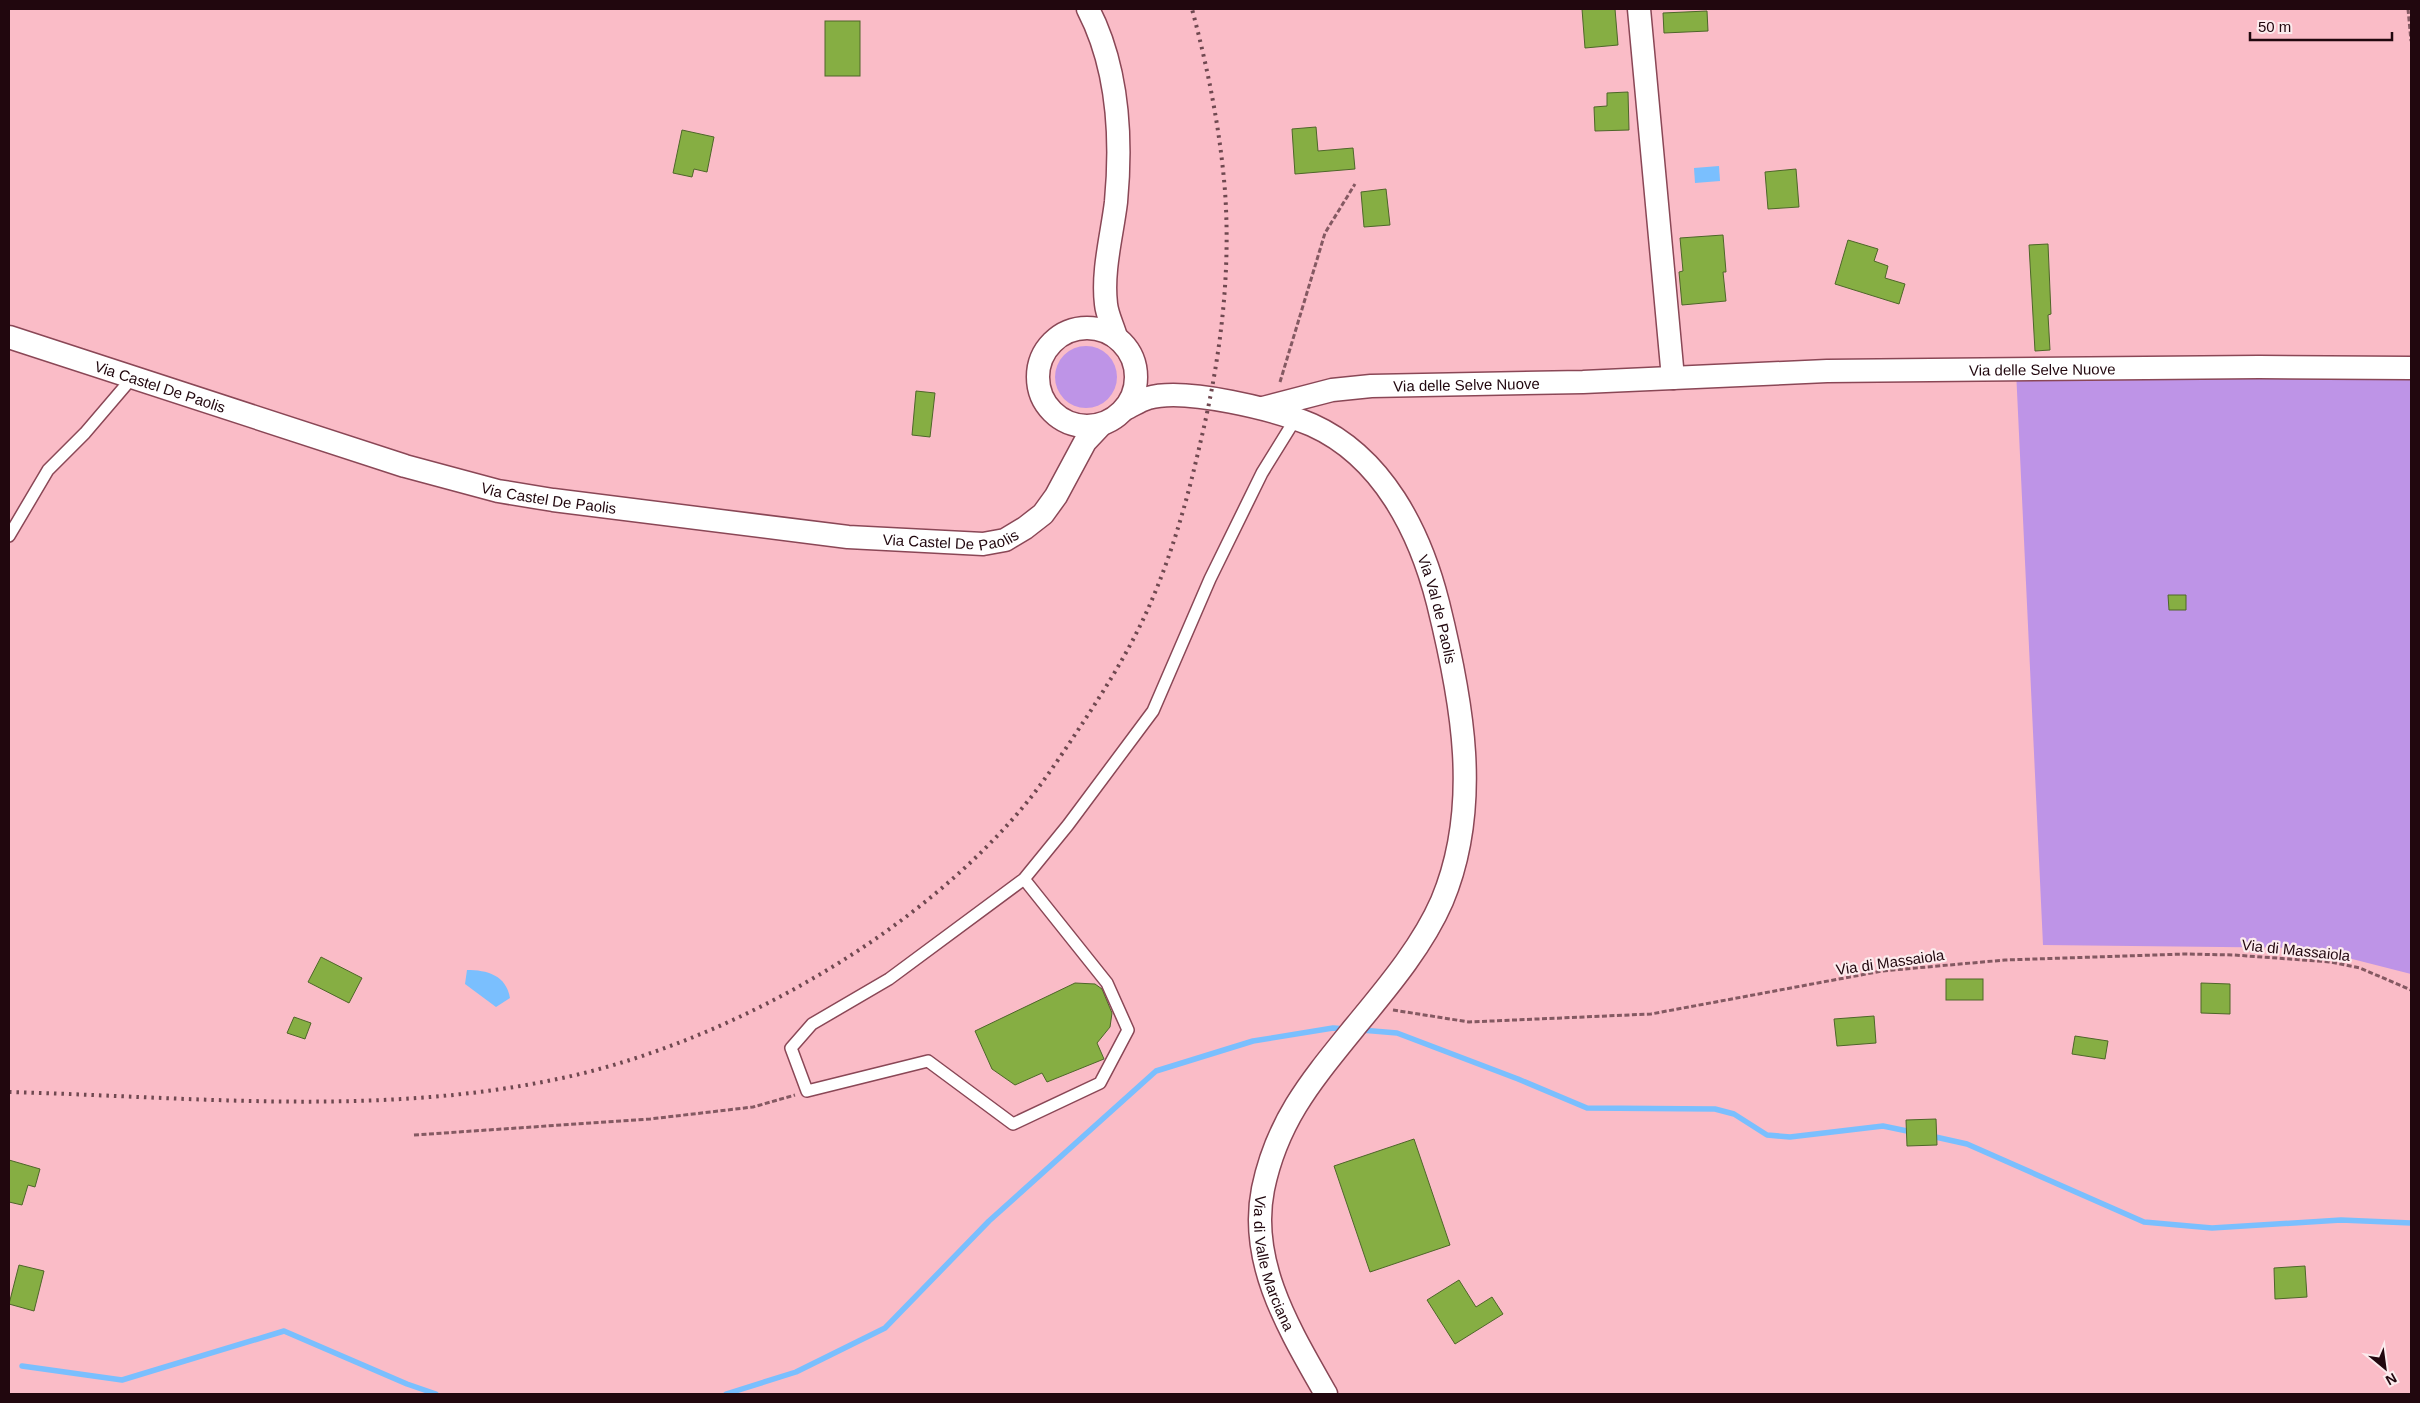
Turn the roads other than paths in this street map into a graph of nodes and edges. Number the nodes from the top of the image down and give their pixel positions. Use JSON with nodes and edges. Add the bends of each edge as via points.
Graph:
{"nodes":[{"id":1,"x":1088,"y":9,"type":"edge"},
{"id":2,"x":1639,"y":9,"type":"edge"},
{"id":3,"x":1106,"y":278,"type":"junction"},
{"id":4,"x":1089,"y":328,"type":"junction"},
{"id":5,"x":9,"y":336,"type":"edge"},
{"id":6,"x":1116,"y":337,"type":"junction"},
{"id":7,"x":1136,"y":365,"type":"junction"},
{"id":8,"x":2411,"y":368,"type":"edge"},
{"id":9,"x":132,"y":378,"type":"junction"},
{"id":10,"x":1673,"y":378,"type":"junction"},
{"id":11,"x":1176,"y":395,"type":"junction"},
{"id":12,"x":1268,"y":406,"type":"junction"},
{"id":13,"x":1125,"y":410,"type":"junction"},
{"id":14,"x":1058,"y":418,"type":"junction"},
{"id":15,"x":1296,"y":418,"type":"junction"},
{"id":16,"x":1101,"y":425,"type":"junction"},
{"id":17,"x":1072,"y":464,"type":"junction"},
{"id":18,"x":9,"y":536,"type":"edge"},
{"id":19,"x":1024,"y":879,"type":"junction"},
{"id":20,"x":1334,"y":1052,"type":"joint"},
{"id":21,"x":1326,"y":1394,"type":"edge"}],
"edges":[{"from":1,"to":3,"type":"street","via":[[1100,36],[1111,78],[1118,138],[1116,200]]},
{"from":2,"to":10,"type":"street"},
{"from":3,"to":4,"type":"street"},
{"from":3,"to":6,"type":"street","via":[[1106,305]]},
{"from":4,"to":6,"type":"street","via":[[1103,330]]},
{"from":4,"to":14,"type":"street","via":[[1062,334],[1051,343],[1038,368],[1041,396]]},
{"from":5,"to":9,"type":"street","name":"Via Castel De Paolis"},
{"from":6,"to":7,"type":"street"},
{"from":7,"to":11,"type":"street","via":[[1150,380]]},
{"from":7,"to":13,"type":"street","via":[[1135,388]]},
{"from":8,"to":10,"type":"street","name":"Via delle Selve Nuove","via":[[1828,371]]},
{"from":9,"to":17,"type":"street","name":"Via Castel De Paolis","via":[[405,466],[498,491],[867,539],[983,544],[1005,540],[1043,514]]},
{"from":9,"to":18,"type":"lane","via":[[48,470]]},
{"from":10,"to":12,"type":"street","name":"Via delle Selve Nuove","via":[[1362,387],[1332,390]]},
{"from":11,"to":12,"type":"street","name":"Via Val de Paolis"},
{"from":11,"to":13,"type":"street","name":"Via Val de Paolis","via":[[1148,398]]},
{"from":12,"to":15,"type":"street","name":"Via Val de Paolis"},
{"from":13,"to":16,"type":"street"},
{"from":14,"to":16,"type":"street","via":[[1079,426]]},
{"from":14,"to":17,"type":"street","via":[[1072,448]]},
{"from":15,"to":19,"type":"lane","via":[[1262,472],[1210,579],[1153,712]]},
{"from":15,"to":20,"type":"street","name":"Via Val de Paolis","via":[[1327,433],[1356,455],[1390,493],[1410,524],[1432,578],[1454,665],[1465,785],[1462,824],[1442,901],[1427,929]]},
{"from":16,"to":17,"type":"street","name":"Via Castel De Paolis","via":[[1085,442]]},
{"from":19,"to":19,"type":"lane","via":[[889,979],[812,1024],[791,1048],[807,1091],[928,1061],[1013,1124],[1100,1083],[1128,1030],[1107,983]]},
{"from":20,"to":21,"type":"street","name":"Via di Valle Marciana","via":[[1301,1094],[1281,1133],[1264,1187],[1260,1226],[1266,1267],[1274,1292]]}]}
